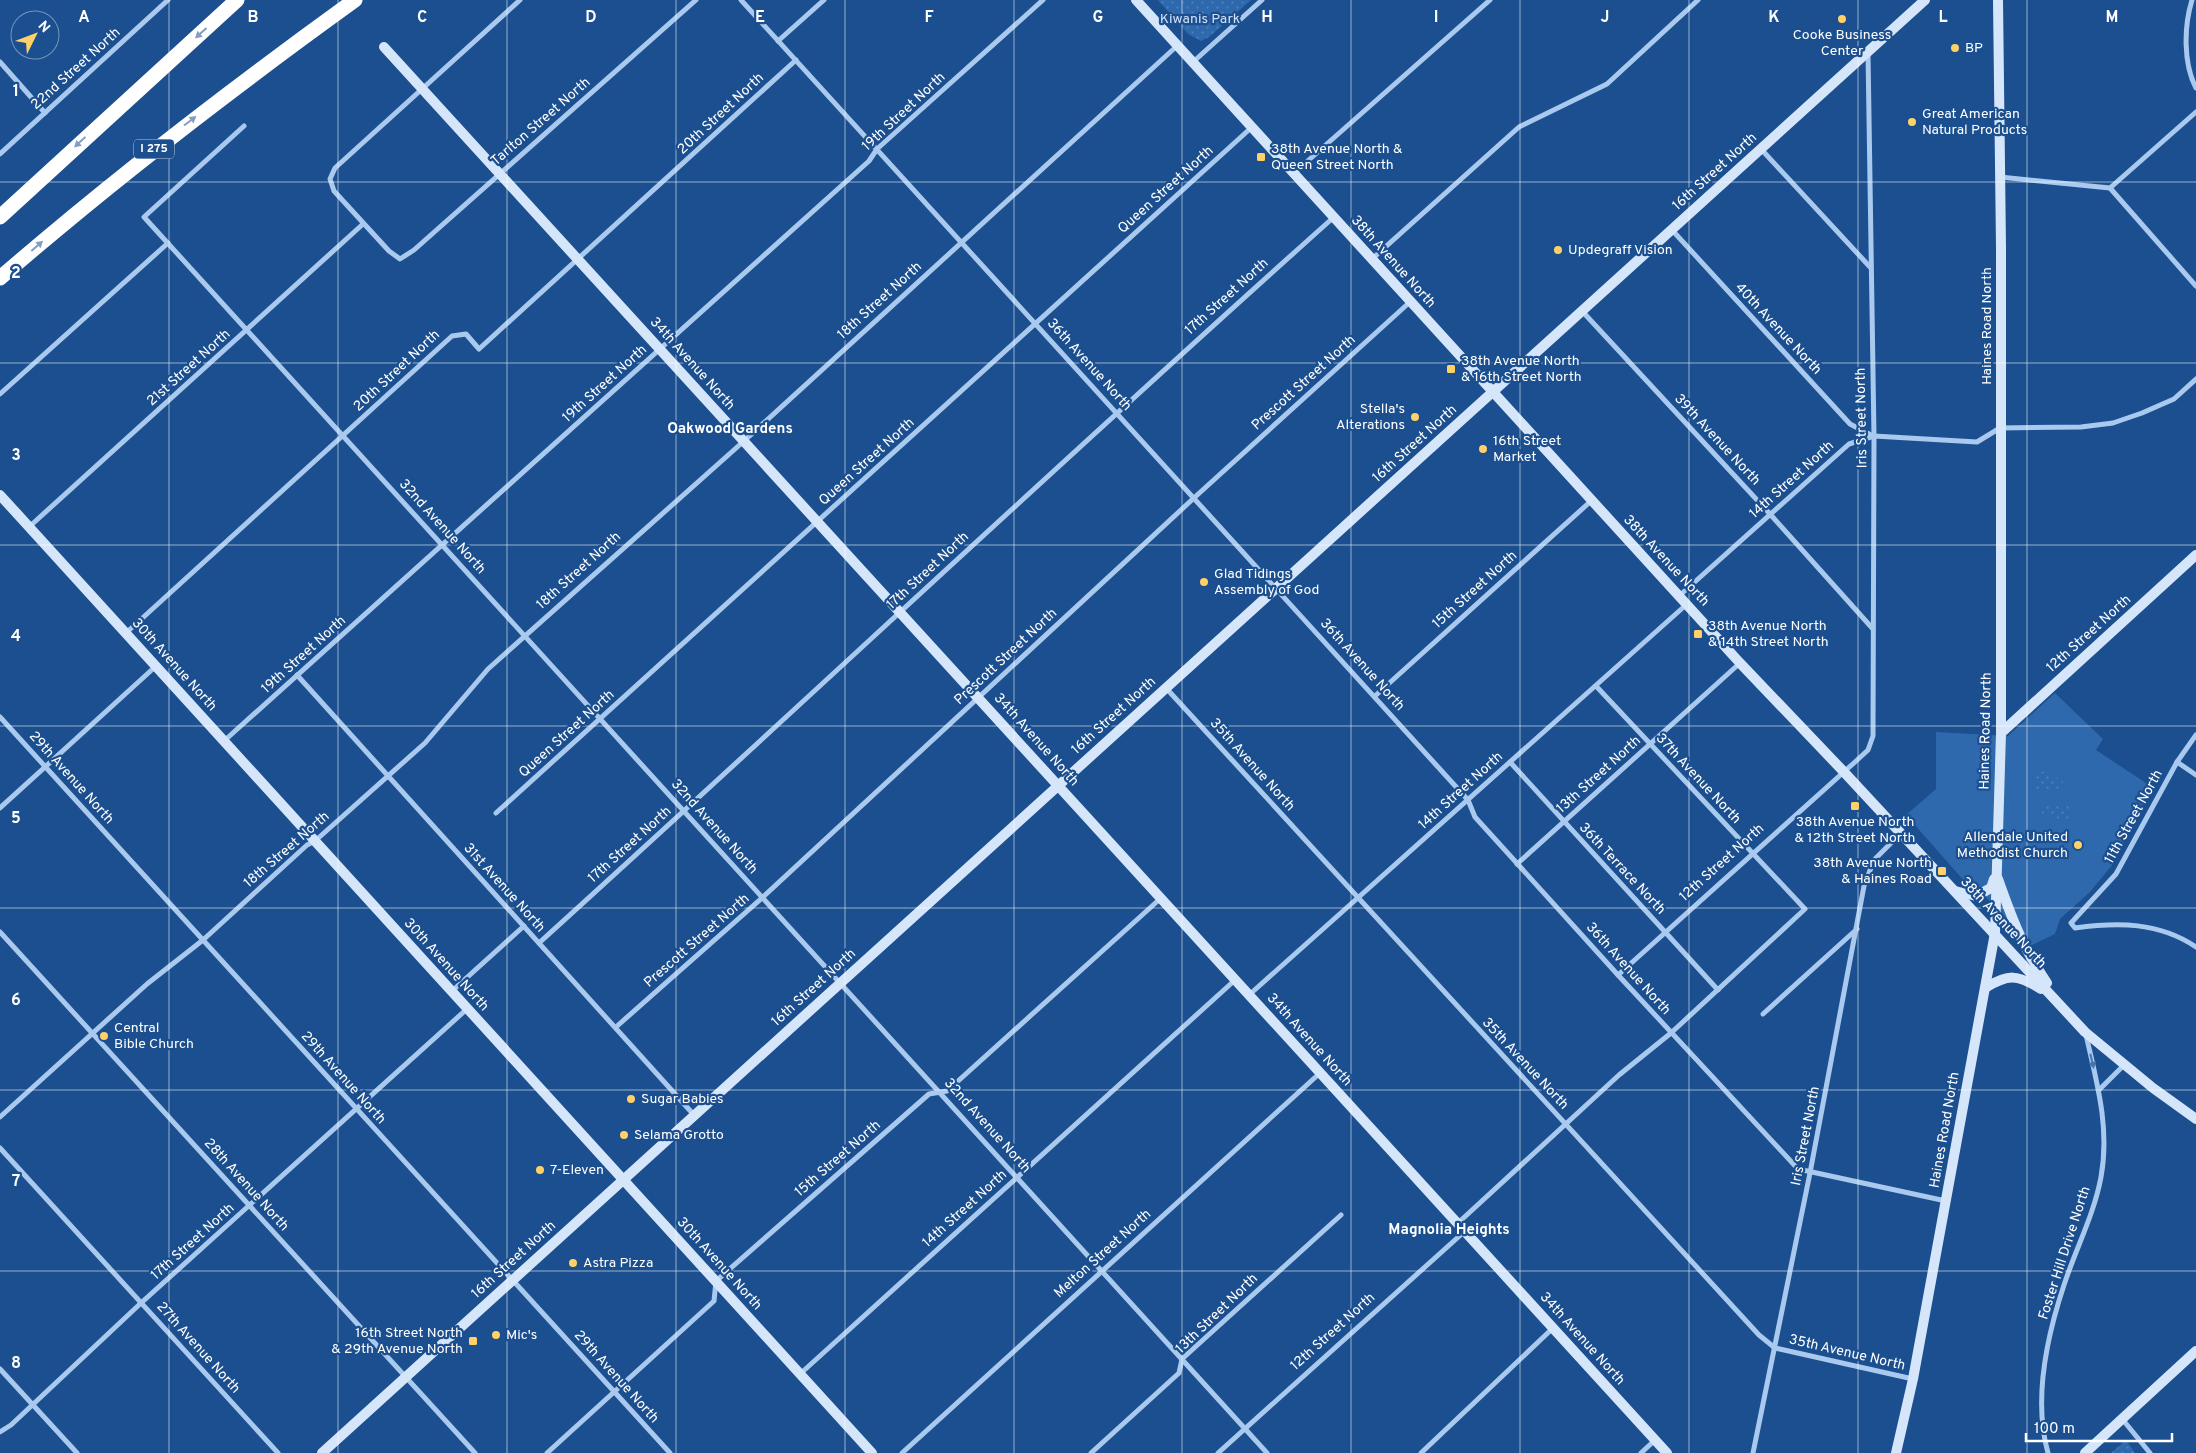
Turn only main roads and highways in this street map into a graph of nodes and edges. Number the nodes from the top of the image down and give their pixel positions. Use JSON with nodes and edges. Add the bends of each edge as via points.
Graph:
{"nodes":[{"id":1,"x":236,"y":0,"type":"edge"},
{"id":2,"x":355,"y":0,"type":"edge"},
{"id":3,"x":364,"y":0,"type":"edge"},
{"id":4,"x":314,"y":29,"type":"junction"},
{"id":5,"x":0,"y":216,"type":"edge"},
{"id":6,"x":0,"y":278,"type":"edge"}],
"edges":[{"from":1,"to":5,"type":"highway","one_way":true},
{"from":2,"to":4,"type":"highway","number":"I 275"},
{"from":3,"to":4,"type":"highway"},
{"from":6,"to":4,"type":"highway","number":"I 275","one_way":true,"via":[[129,169]]}]}
